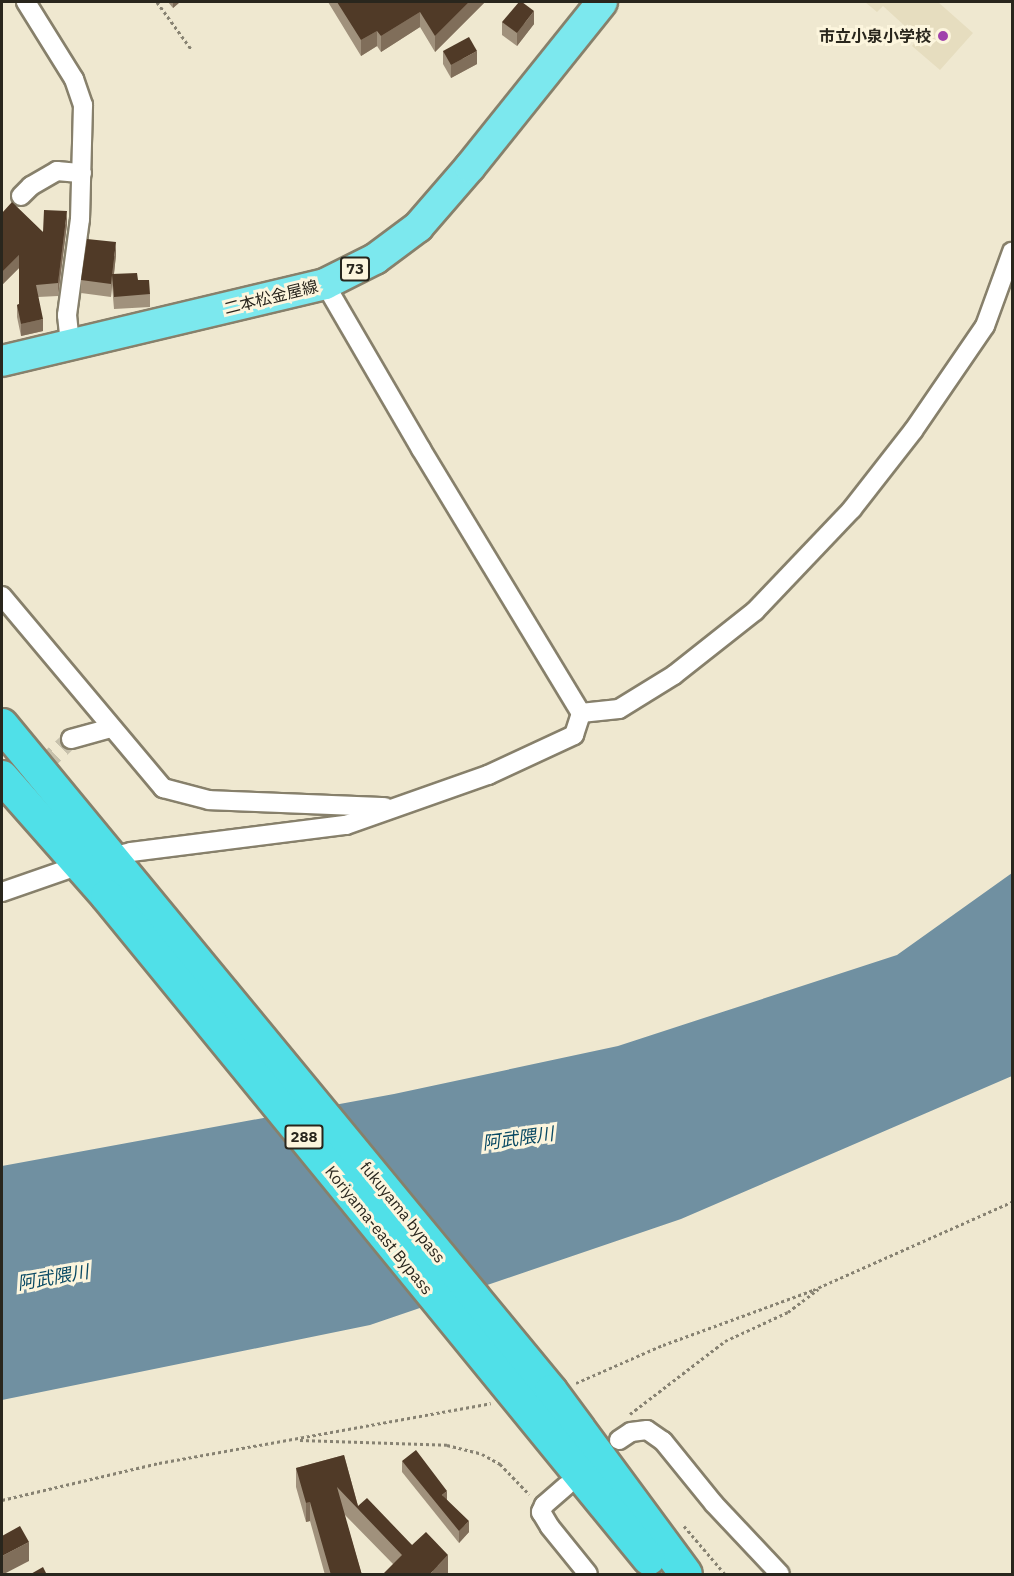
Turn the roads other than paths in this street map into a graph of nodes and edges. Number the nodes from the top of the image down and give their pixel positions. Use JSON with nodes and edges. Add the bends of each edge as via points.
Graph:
{"nodes":[{"id":1,"x":26,"y":2,"type":"edge"},
{"id":2,"x":602,"y":2,"type":"edge"},
{"id":3,"x":81,"y":173,"type":"junction"},
{"id":4,"x":21,"y":196,"type":"dead end"},
{"id":5,"x":1012,"y":252,"type":"edge"},
{"id":6,"x":325,"y":284,"type":"junction"},
{"id":7,"x":70,"y":345,"type":"junction"},
{"id":8,"x":2,"y":361,"type":"edge"},
{"id":9,"x":2,"y":596,"type":"edge"},
{"id":10,"x":581,"y":713,"type":"junction"},
{"id":11,"x":2,"y":725,"type":"edge"},
{"id":12,"x":111,"y":728,"type":"junction"},
{"id":13,"x":71,"y":739,"type":"tunnel mouth"},
{"id":14,"x":2,"y":777,"type":"edge"},
{"id":15,"x":397,"y":807,"type":"junction"},
{"id":16,"x":111,"y":857,"type":"junction"},
{"id":17,"x":80,"y":865,"type":"junction"},
{"id":18,"x":2,"y":892,"type":"edge"},
{"id":19,"x":619,"y":1440,"type":"dead end"},
{"id":20,"x":566,"y":1486,"type":"dead end"},
{"id":21,"x":588,"y":1575,"type":"edge"},
{"id":22,"x":661,"y":1575,"type":"edge"},
{"id":23,"x":686,"y":1575,"type":"edge"},
{"id":24,"x":780,"y":1575,"type":"edge"}],
"edges":[{"from":1,"to":3,"type":"street","via":[[80,92]]},
{"from":2,"to":6,"type":"main road","name":"二本松金屋線","number":"73","via":[[418,227],[375,259]]},
{"from":3,"to":4,"type":"street","via":[[57,171]]},
{"from":3,"to":7,"type":"street","via":[[80,219],[66,315]]},
{"from":5,"to":10,"type":"street","via":[[985,326],[852,509],[755,611],[674,675],[619,709]]},
{"from":6,"to":7,"type":"main road","name":"二本松金屋線","number":"73"},
{"from":6,"to":10,"type":"street"},
{"from":7,"to":8,"type":"main road","name":"二本松金屋線","number":"73"},
{"from":9,"to":12,"type":"street"},
{"from":10,"to":15,"type":"street","via":[[574,735],[488,775]]},
{"from":11,"to":16,"type":"highway","number":"288"},
{"from":12,"to":13,"type":"street"},
{"from":12,"to":15,"type":"street","via":[[163,788],[209,800]]},
{"from":14,"to":17,"type":"highway","name":"Koriyama-east Bypass","number":"288"},
{"from":15,"to":16,"type":"street","via":[[346,825]]},
{"from":16,"to":23,"type":"highway","name":"fukuyama bypass","number":"288","via":[[531,1367]]},
{"from":17,"to":18,"type":"street"},
{"from":17,"to":22,"type":"highway","name":"Koriyama-east Bypass","number":"288"},
{"from":19,"to":24,"type":"street","via":[[631,1432],[647,1430],[663,1441],[714,1504]]},
{"from":20,"to":21,"type":"street","via":[[541,1512]]}]}
